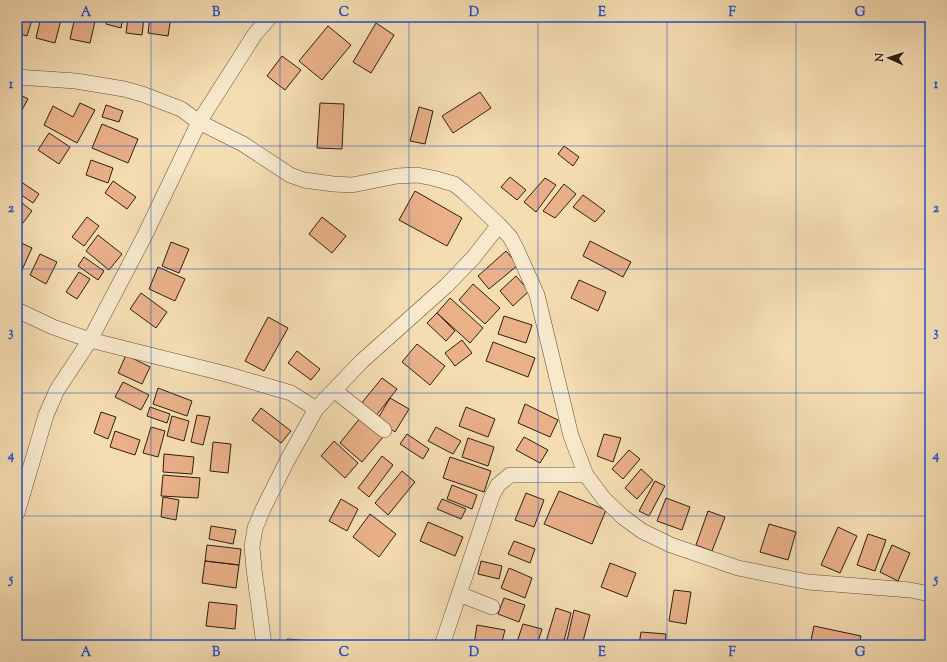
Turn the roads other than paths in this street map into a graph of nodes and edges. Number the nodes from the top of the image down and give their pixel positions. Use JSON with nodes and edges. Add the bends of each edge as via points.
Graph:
{"nodes":[{"id":1,"x":270,"y":17,"type":"edge"},
{"id":2,"x":17,"y":77,"type":"edge"},
{"id":3,"x":200,"y":122,"type":"junction"},
{"id":4,"x":500,"y":225,"type":"junction"},
{"id":5,"x":17,"y":310,"type":"edge"},
{"id":6,"x":90,"y":340,"type":"junction"},
{"id":7,"x":334,"y":390,"type":"junction"},
{"id":8,"x":316,"y":409,"type":"junction"},
{"id":9,"x":384,"y":430,"type":"dead end"},
{"id":10,"x":586,"y":475,"type":"junction"},
{"id":11,"x":17,"y":513,"type":"edge"},
{"id":12,"x":459,"y":594,"type":"junction"},
{"id":13,"x":930,"y":594,"type":"edge"},
{"id":14,"x":492,"y":607,"type":"dead end"},
{"id":15,"x":264,"y":645,"type":"edge"},
{"id":16,"x":442,"y":645,"type":"edge"}],
"edges":[{"from":1,"to":3,"type":"street","via":[[254,34]]},
{"from":2,"to":3,"type":"street","via":[[76,81],[124,89],[181,109]]},
{"from":3,"to":4,"type":"street","via":[[243,144],[290,175],[304,180],[352,185],[397,176],[417,175],[454,184]]},
{"from":3,"to":6,"type":"street","via":[[148,230]]},
{"from":4,"to":7,"type":"street","via":[[474,258],[446,286],[362,360]]},
{"from":4,"to":10,"type":"street","via":[[516,248],[536,295],[571,436]]},
{"from":5,"to":6,"type":"street","via":[[53,327]]},
{"from":6,"to":8,"type":"street","via":[[160,356],[272,387],[291,393]]},
{"from":6,"to":11,"type":"street","via":[[57,390],[46,415]]},
{"from":7,"to":8,"type":"street"},
{"from":7,"to":9,"type":"street"},
{"from":8,"to":15,"type":"street","via":[[274,486],[256,528],[252,547]]},
{"from":10,"to":12,"type":"street","via":[[510,475],[498,485]]},
{"from":10,"to":13,"type":"street","via":[[604,499],[642,531],[701,556],[738,568],[801,581]]},
{"from":12,"to":14,"type":"street"},
{"from":12,"to":16,"type":"street"}]}
